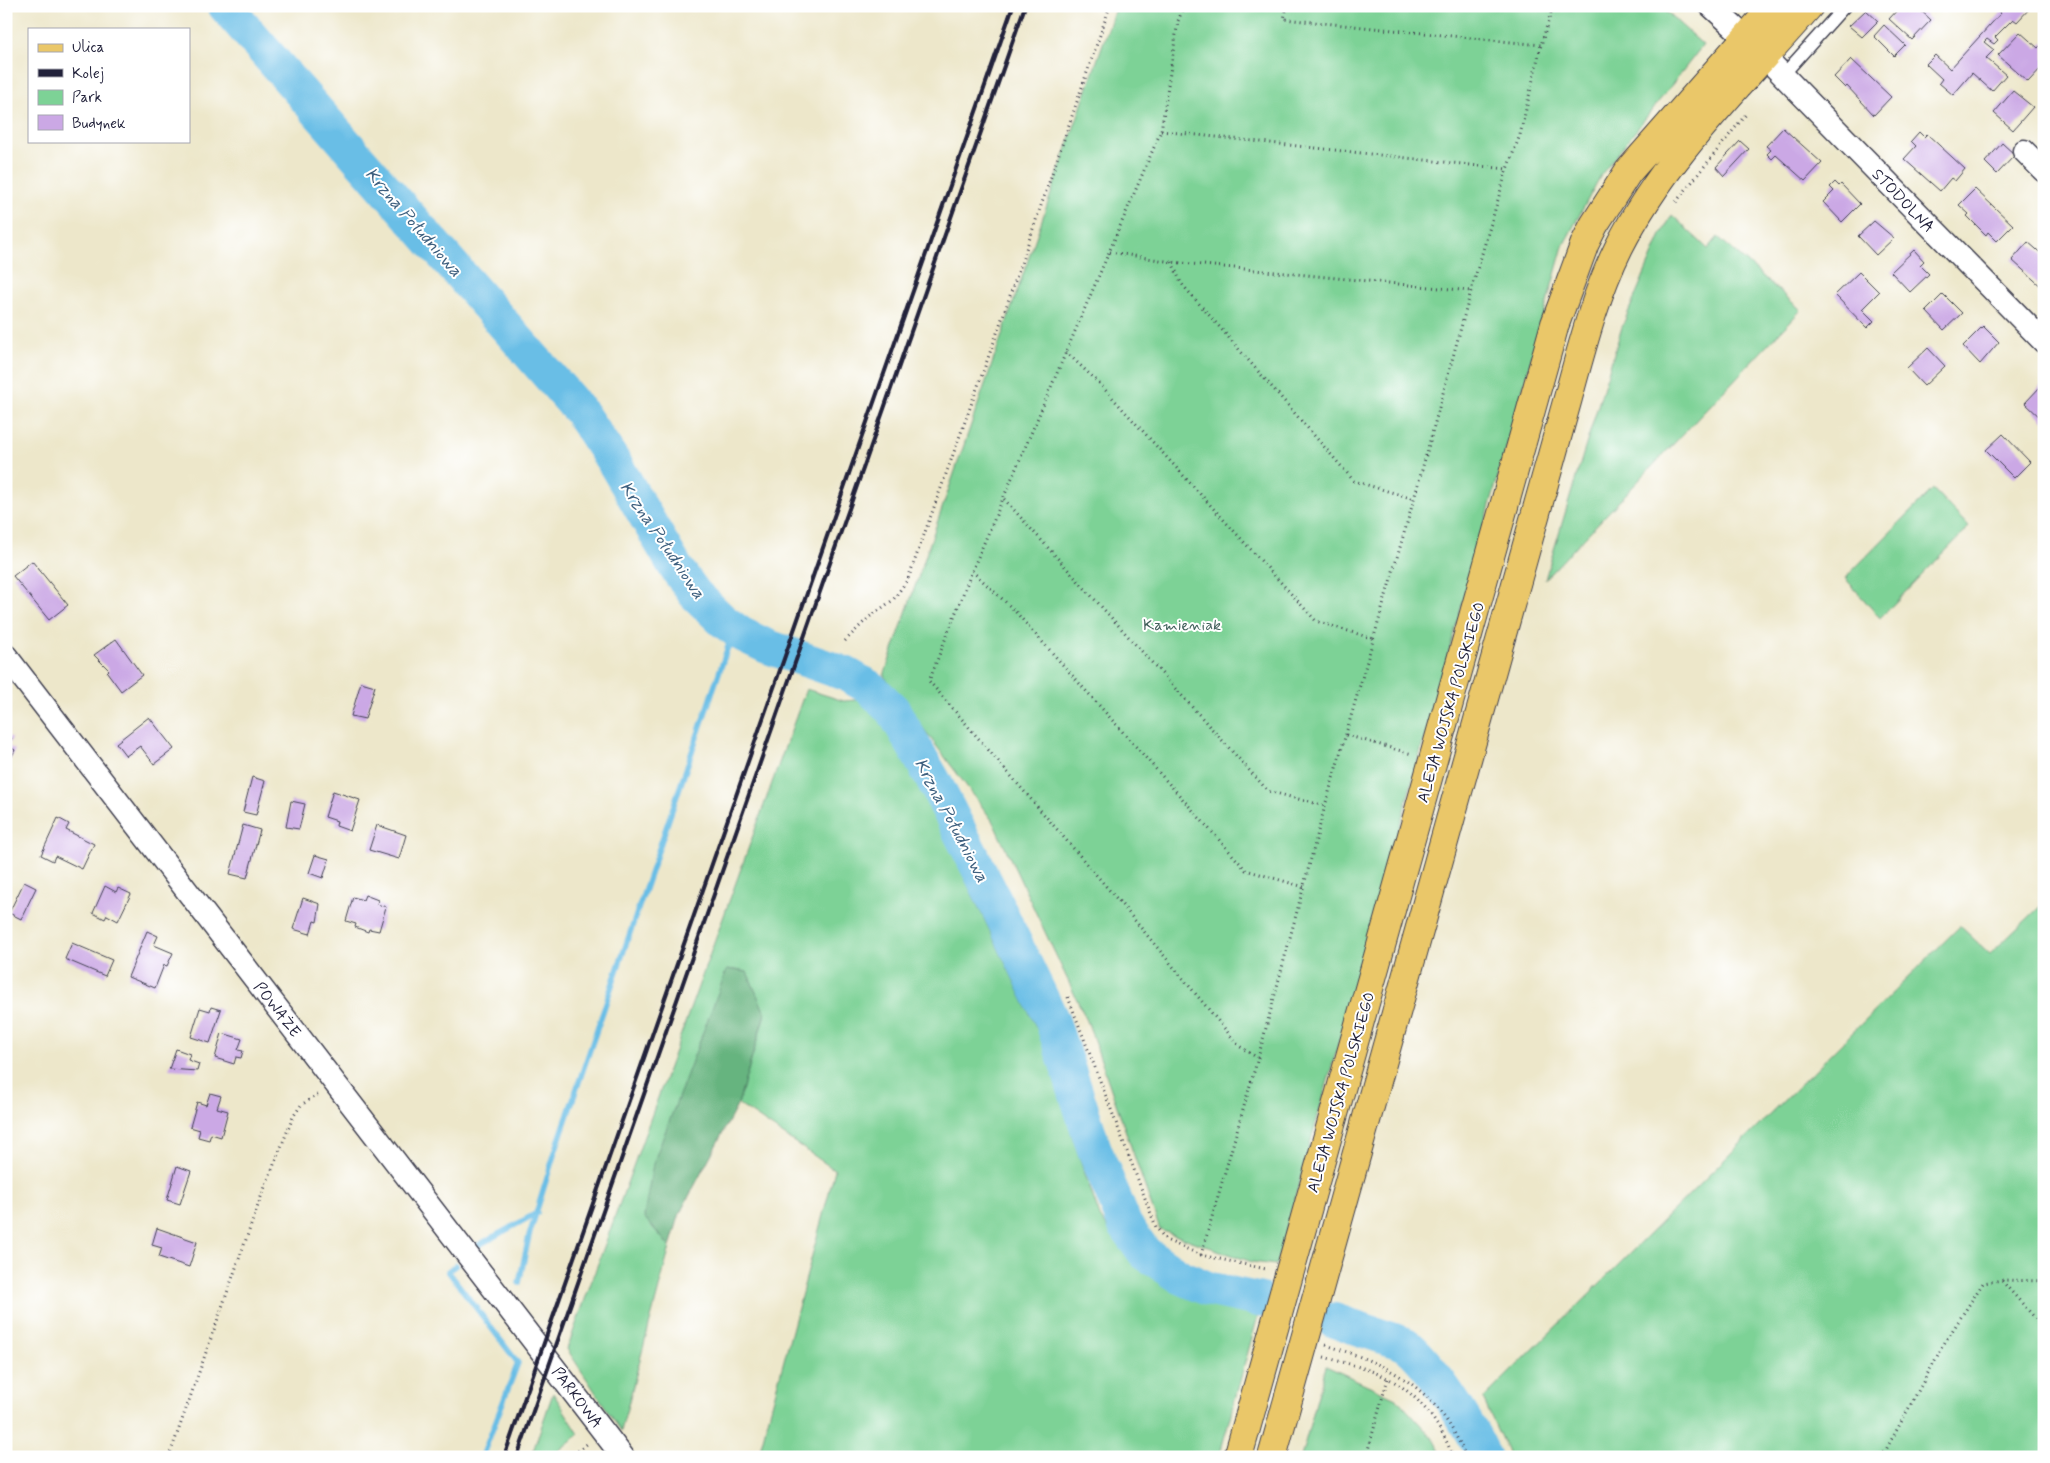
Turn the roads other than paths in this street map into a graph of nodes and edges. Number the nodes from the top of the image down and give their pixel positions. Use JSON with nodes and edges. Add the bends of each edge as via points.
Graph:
{"nodes":[{"id":1,"x":1711,"y":6,"type":"edge"},
{"id":2,"x":1774,"y":6,"type":"edge"},
{"id":3,"x":1809,"y":6,"type":"edge"},
{"id":4,"x":1845,"y":6,"type":"edge"},
{"id":5,"x":1746,"y":38,"type":"junction"},
{"id":6,"x":1774,"y":66,"type":"junction"},
{"id":7,"x":2024,"y":151,"type":"dead end"},
{"id":8,"x":2044,"y":171,"type":"edge"},
{"id":9,"x":2044,"y":341,"type":"edge"},
{"id":10,"x":6,"y":656,"type":"edge"},
{"id":11,"x":551,"y":1361,"type":"joint"},
{"id":12,"x":623,"y":1457,"type":"edge"},
{"id":13,"x":1238,"y":1457,"type":"edge"},
{"id":14,"x":1272,"y":1457,"type":"edge"}],
"edges":[{"from":1,"to":5,"type":"street"},
{"from":2,"to":5,"type":"main road","name":"ALEJA WOJSKA POLSKIEGO"},
{"from":3,"to":6,"type":"main road","name":"ALEJA WOJSKA POLSKIEGO"},
{"from":4,"to":6,"type":"lane"},
{"from":5,"to":13,"type":"main road","name":"ALEJA WOJSKA POLSKIEGO","via":[[1628,172],[1594,225],[1571,278]]},
{"from":6,"to":9,"type":"street","name":"STODOLNA"},
{"from":6,"to":14,"type":"main road","name":"ALEJA WOJSKA POLSKIEGO","via":[[1708,121],[1655,188],[1629,228],[1600,291]]},
{"from":7,"to":8,"type":"street"},
{"from":10,"to":11,"type":"street","name":"POWAŻE"},
{"from":11,"to":12,"type":"street","name":"PARKOWA"}]}
